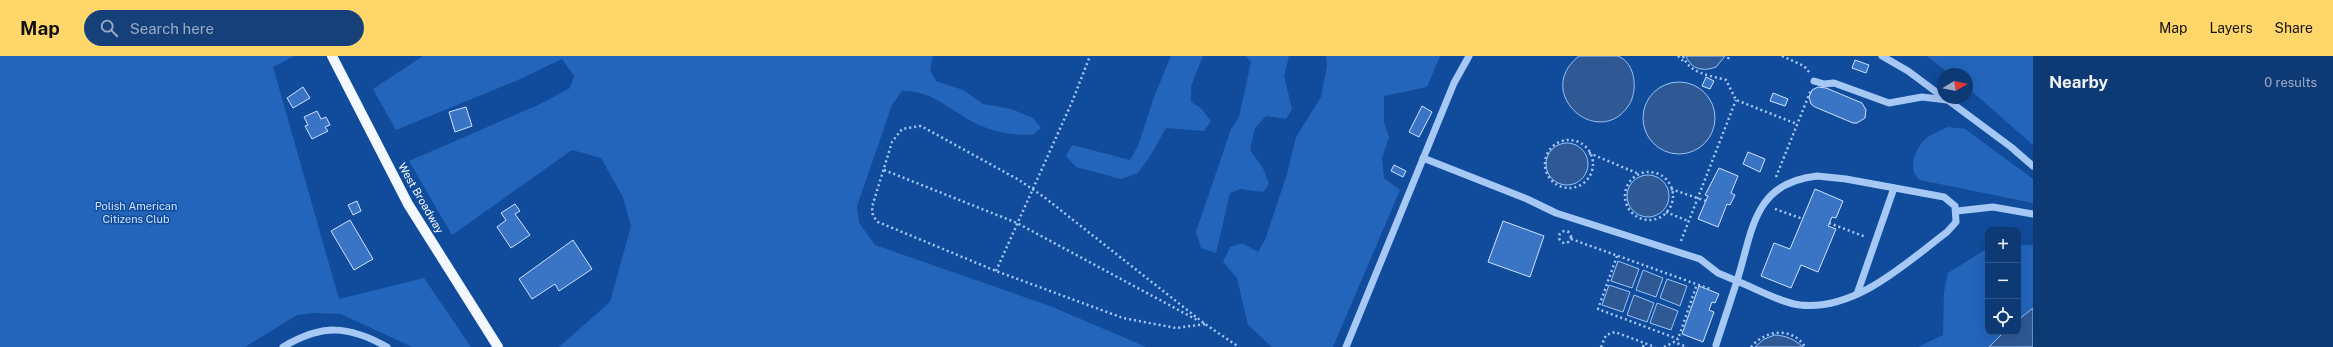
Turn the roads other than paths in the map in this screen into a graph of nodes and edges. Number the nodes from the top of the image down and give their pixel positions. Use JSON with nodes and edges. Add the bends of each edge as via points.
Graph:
{"nodes":[{"id":1,"x":332,"y":56,"type":"edge"},
{"id":2,"x":1470,"y":56,"type":"edge"},
{"id":3,"x":1882,"y":56,"type":"edge"},
{"id":4,"x":1814,"y":81,"type":"road end"},
{"id":5,"x":1937,"y":92,"type":"edge"},
{"id":6,"x":1937,"y":98,"type":"edge"},
{"id":7,"x":1953,"y":104,"type":"edge"},
{"id":8,"x":1423,"y":158,"type":"junction"},
{"id":9,"x":2033,"y":166,"type":"edge"},
{"id":10,"x":1894,"y":188,"type":"junction"},
{"id":11,"x":1957,"y":211,"type":"junction"},
{"id":12,"x":2033,"y":214,"type":"edge"},
{"id":13,"x":1737,"y":281,"type":"junction"},
{"id":14,"x":1857,"y":294,"type":"junction"},
{"id":15,"x":1716,"y":345,"type":"dead end"},
{"id":16,"x":283,"y":347,"type":"edge"},
{"id":17,"x":387,"y":347,"type":"edge"},
{"id":18,"x":498,"y":347,"type":"edge"},
{"id":19,"x":1346,"y":347,"type":"edge"}],
"edges":[{"from":1,"to":18,"type":"main road","name":"West Broadway","via":[[408,204]]},
{"from":2,"to":8,"type":"street","via":[[1454,83]]},
{"from":3,"to":5,"type":"street"},
{"from":4,"to":6,"type":"street","via":[[1834,83],[1889,103],[1922,97]]},
{"from":7,"to":9,"type":"street"},
{"from":8,"to":13,"type":"street","via":[[1556,213],[1700,259],[1718,274]]},
{"from":8,"to":19,"type":"street"},
{"from":10,"to":11,"type":"street","via":[[1944,197],[1952,202]]},
{"from":10,"to":13,"type":"street","via":[[1817,176],[1785,184],[1770,194],[1759,210]]},
{"from":10,"to":14,"type":"street"},
{"from":11,"to":12,"type":"street","via":[[1993,207]]},
{"from":11,"to":14,"type":"street","via":[[1956,222],[1948,232]]},
{"from":13,"to":14,"type":"street","via":[[1799,305],[1837,301]]},
{"from":13,"to":15,"type":"street"},
{"from":16,"to":17,"type":"street","via":[[304,336],[327,329],[358,332]]}]}
